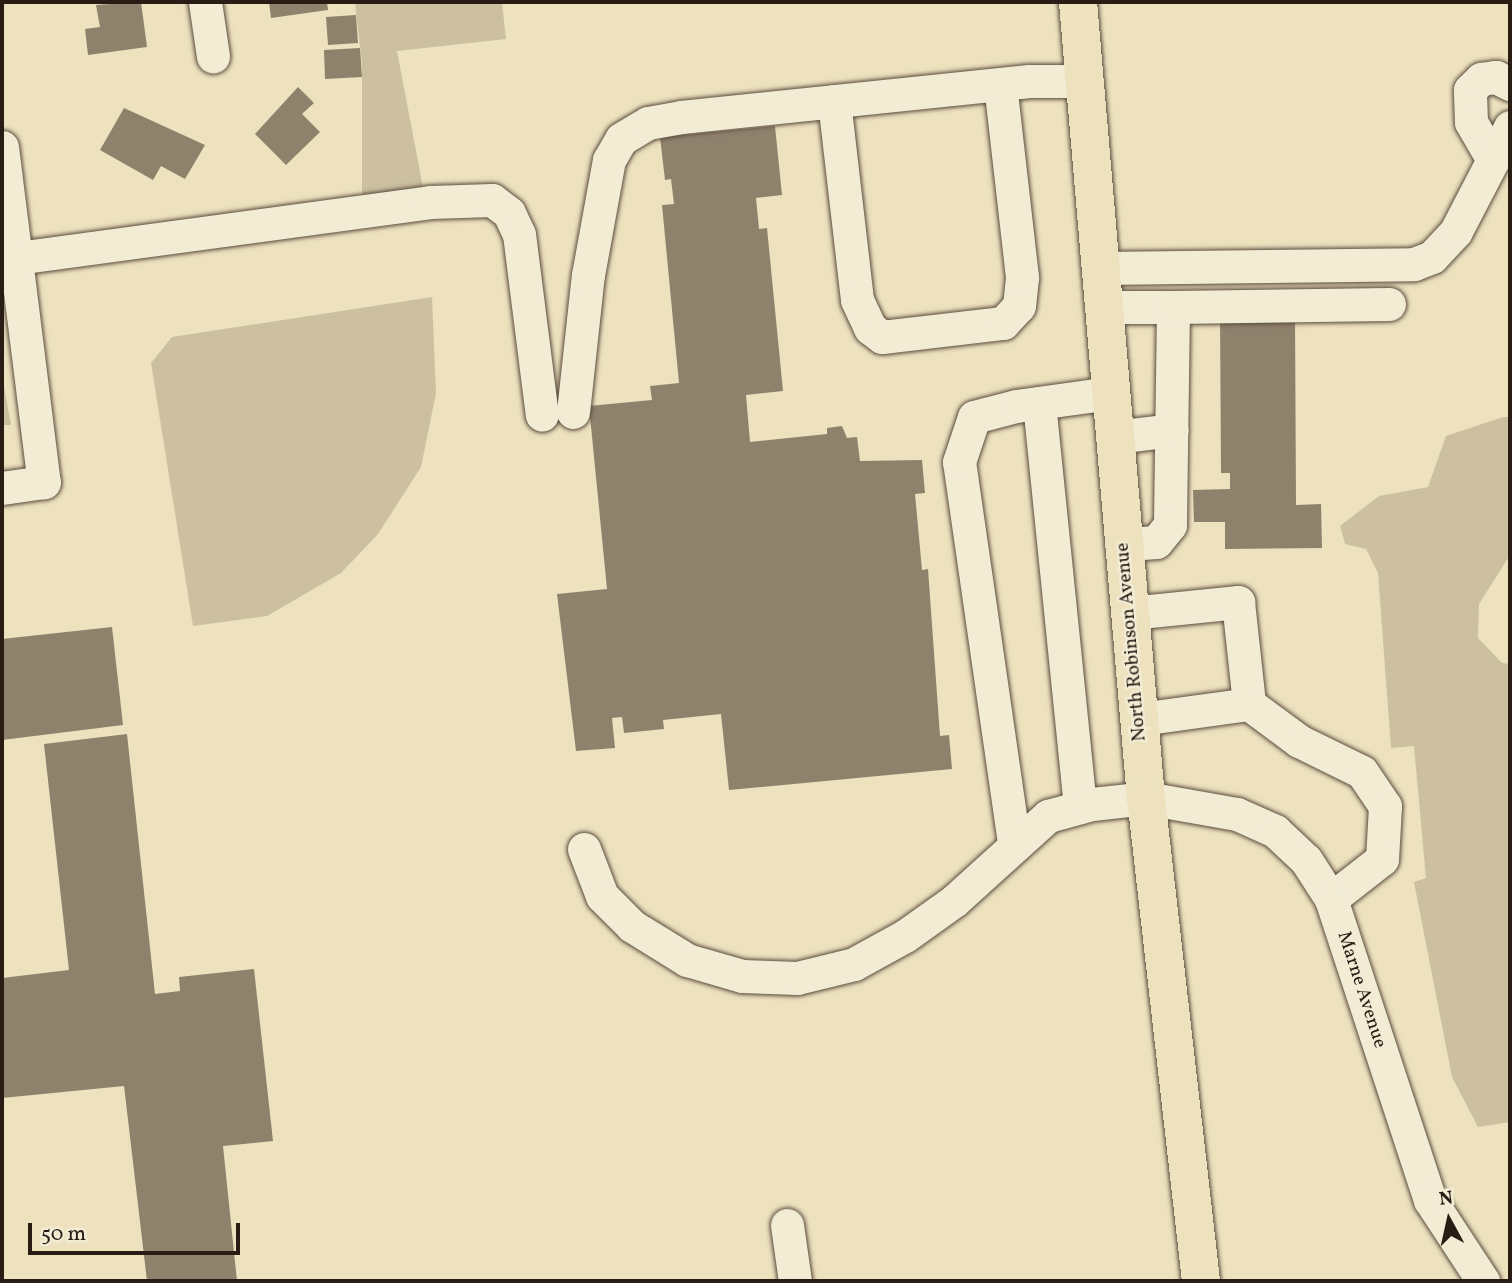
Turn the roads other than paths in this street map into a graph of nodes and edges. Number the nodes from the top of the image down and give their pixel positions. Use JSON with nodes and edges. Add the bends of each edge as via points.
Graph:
{"nodes":[{"id":1,"x":205,"y":2,"type":"edge"},
{"id":2,"x":1078,"y":2,"type":"edge"},
{"id":3,"x":213,"y":56,"type":"dead end"},
{"id":4,"x":1085,"y":81,"type":"junction"},
{"id":5,"x":1000,"y":84,"type":"junction"},
{"id":6,"x":1510,"y":84,"type":"edge"},
{"id":7,"x":834,"y":101,"type":"junction"},
{"id":8,"x":1510,"y":127,"type":"edge"},
{"id":9,"x":2,"y":147,"type":"edge"},
{"id":10,"x":1493,"y":160,"type":"junction"},
{"id":11,"x":17,"y":258,"type":"junction"},
{"id":12,"x":1100,"y":268,"type":"junction"},
{"id":13,"x":1388,"y":304,"type":"dead end"},
{"id":14,"x":1104,"y":307,"type":"junction"},
{"id":15,"x":1173,"y":307,"type":"junction"},
{"id":16,"x":1111,"y":393,"type":"junction"},
{"id":17,"x":1039,"y":403,"type":"junction"},
{"id":18,"x":1172,"y":430,"type":"junction"},
{"id":19,"x":1115,"y":437,"type":"junction"},
{"id":20,"x":2,"y":488,"type":"edge"},
{"id":21,"x":1124,"y":544,"type":"junction"},
{"id":22,"x":1130,"y":613,"type":"junction"},
{"id":23,"x":1249,"y":704,"type":"junction"},
{"id":24,"x":1139,"y":719,"type":"junction"},
{"id":25,"x":1146,"y":798,"type":"junction"},
{"id":26,"x":1080,"y":807,"type":"junction"},
{"id":27,"x":1014,"y":843,"type":"junction"},
{"id":28,"x":584,"y":849,"type":"dead end"},
{"id":29,"x":1331,"y":899,"type":"junction"},
{"id":30,"x":787,"y":1225,"type":"dead end"},
{"id":31,"x":795,"y":1281,"type":"edge"},
{"id":32,"x":1201,"y":1281,"type":"edge"},
{"id":33,"x":1483,"y":1281,"type":"edge"}],
"edges":[{"from":1,"to":3,"type":"street"},
{"from":2,"to":4,"type":"highway","name":"North Robinson Avenue"},
{"from":4,"to":5,"type":"street"},
{"from":4,"to":12,"type":"highway","name":"North Robinson Avenue"},
{"from":5,"to":7,"type":"street"},
{"from":5,"to":7,"type":"street","via":[[1022,277],[1019,306],[1003,323],[882,337],[870,328],[857,300]]},
{"from":6,"to":10,"type":"street","via":[[1496,77],[1481,79],[1469,90],[1471,122]]},
{"from":7,"to":11,"type":"street","via":[[670,119],[648,123],[621,139],[609,160],[589,275],[557,413],[519,234],[509,212],[492,200],[430,202]]},
{"from":8,"to":10,"type":"street"},
{"from":9,"to":11,"type":"street"},
{"from":10,"to":12,"type":"street","via":[[1456,232],[1432,257],[1414,264]]},
{"from":11,"to":20,"type":"street","via":[[44,482]]},
{"from":12,"to":14,"type":"highway","name":"North Robinson Avenue"},
{"from":13,"to":15,"type":"street"},
{"from":14,"to":15,"type":"street"},
{"from":14,"to":16,"type":"highway","name":"North Robinson Avenue"},
{"from":15,"to":18,"type":"street"},
{"from":16,"to":17,"type":"street"},
{"from":16,"to":19,"type":"highway","name":"North Robinson Avenue"},
{"from":17,"to":26,"type":"street"},
{"from":17,"to":27,"type":"street","via":[[974,417],[959,463]]},
{"from":18,"to":19,"type":"street"},
{"from":18,"to":21,"type":"street","via":[[1167,535],[1156,542]]},
{"from":19,"to":21,"type":"highway","name":"North Robinson Avenue"},
{"from":21,"to":22,"type":"highway","name":"North Robinson Avenue"},
{"from":22,"to":23,"type":"street","via":[[1238,602]]},
{"from":22,"to":24,"type":"highway","name":"North Robinson Avenue"},
{"from":23,"to":24,"type":"street"},
{"from":23,"to":29,"type":"street","via":[[1299,741],[1362,772],[1385,806],[1382,859]]},
{"from":24,"to":25,"type":"highway","name":"North Robinson Avenue"},
{"from":25,"to":26,"type":"street","name":"Marne Avenue"},
{"from":25,"to":29,"type":"street","name":"Marne Avenue","via":[[1237,814],[1275,831],[1306,860]]},
{"from":25,"to":32,"type":"highway","name":"North Robinson Avenue"},
{"from":26,"to":27,"type":"street","name":"Marne Avenue","via":[[1048,816]]},
{"from":27,"to":28,"type":"street","name":"Marne Avenue","via":[[954,901],[905,936],[854,964],[797,978],[742,976],[676,954],[632,926],[602,895]]},
{"from":29,"to":33,"type":"street","name":"Marne Avenue","via":[[1430,1200]]},
{"from":30,"to":31,"type":"street"}]}
